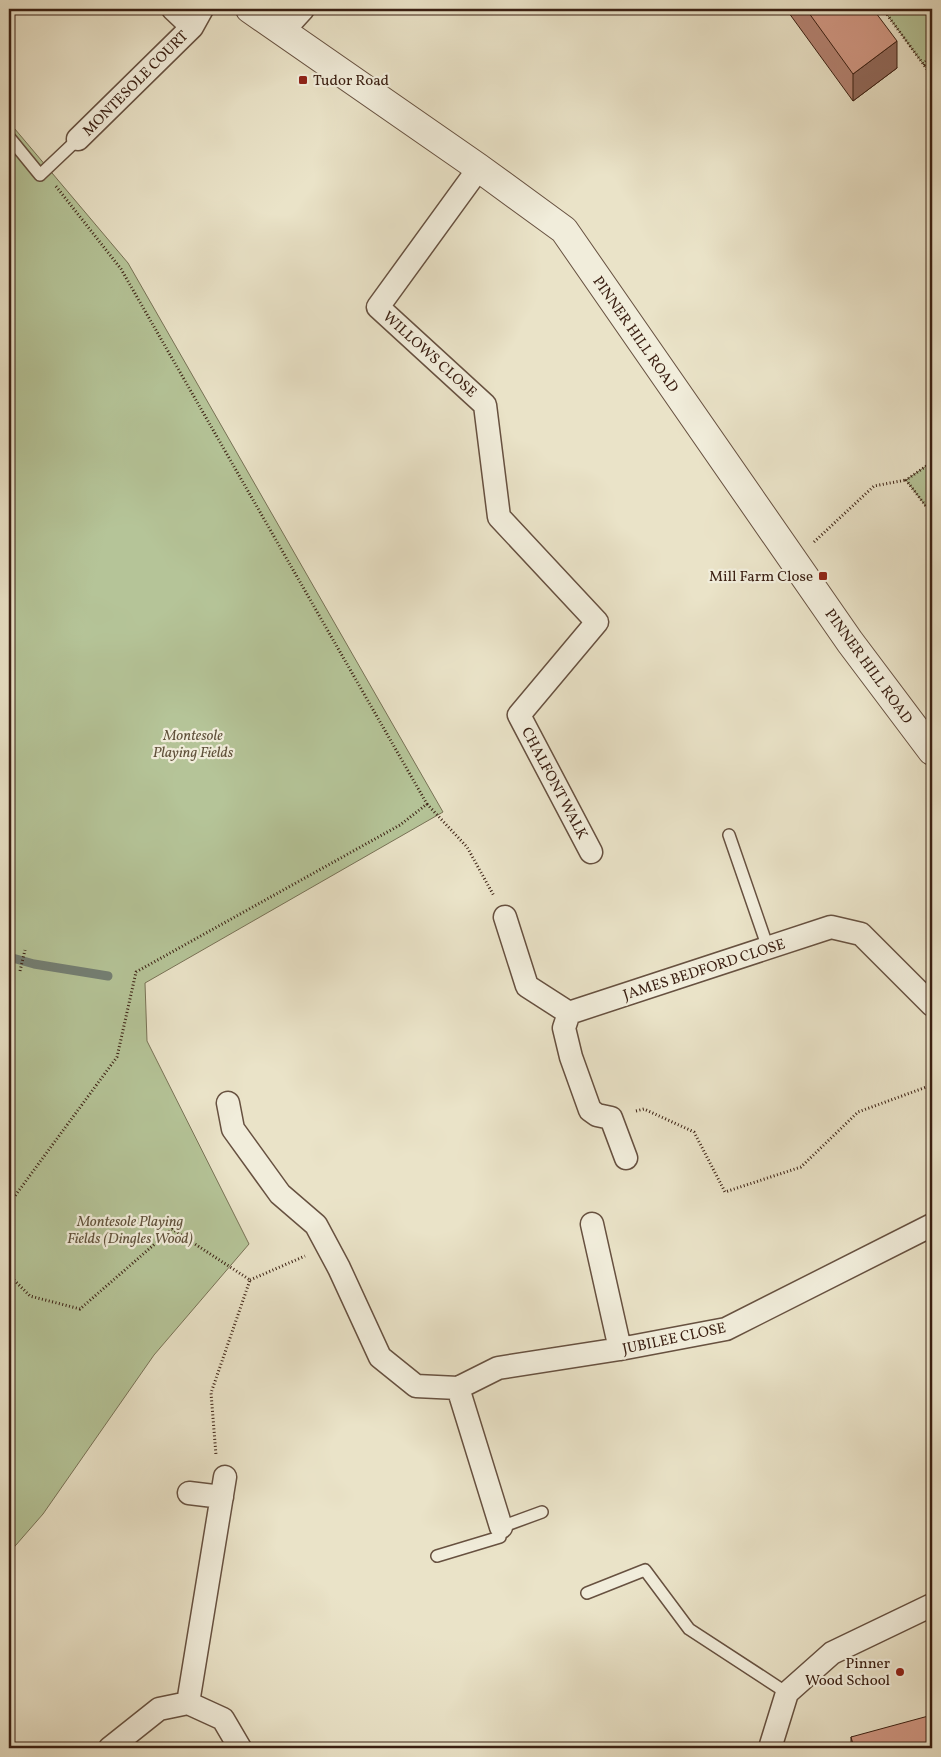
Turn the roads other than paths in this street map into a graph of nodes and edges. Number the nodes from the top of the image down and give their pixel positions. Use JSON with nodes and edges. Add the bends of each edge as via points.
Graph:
{"nodes":[{"id":1,"x":173,"y":9,"type":"edge"},
{"id":2,"x":250,"y":9,"type":"edge"},
{"id":3,"x":303,"y":9,"type":"edge"},
{"id":4,"x":197,"y":18,"type":"edge"},
{"id":5,"x":282,"y":32,"type":"junction"},
{"id":6,"x":9,"y":138,"type":"edge"},
{"id":7,"x":78,"y":139,"type":"joint"},
{"id":8,"x":479,"y":168,"type":"junction"},
{"id":9,"x":597,"y":622,"type":"joint"},
{"id":10,"x":932,"y":751,"type":"edge"},
{"id":11,"x":729,"y":835,"type":"dead end"},
{"id":12,"x":590,"y":852,"type":"dead end"},
{"id":13,"x":505,"y":917,"type":"road end"},
{"id":14,"x":768,"y":948,"type":"junction"},
{"id":15,"x":932,"y":1005,"type":"edge"},
{"id":16,"x":569,"y":1013,"type":"junction"},
{"id":17,"x":228,"y":1104,"type":"dead end"},
{"id":18,"x":626,"y":1158,"type":"dead end"},
{"id":19,"x":592,"y":1224,"type":"dead end"},
{"id":20,"x":932,"y":1225,"type":"edge"},
{"id":21,"x":620,"y":1349,"type":"junction"},
{"id":22,"x":458,"y":1388,"type":"junction"},
{"id":23,"x":189,"y":1492,"type":"dead end"},
{"id":24,"x":542,"y":1512,"type":"dead end"},
{"id":25,"x":502,"y":1527,"type":"junction"},
{"id":26,"x":437,"y":1556,"type":"dead end"},
{"id":27,"x":588,"y":1593,"type":"dead end"},
{"id":28,"x":932,"y":1605,"type":"edge"},
{"id":29,"x":787,"y":1693,"type":"junction"},
{"id":30,"x":188,"y":1703,"type":"junction"},
{"id":31,"x":110,"y":1748,"type":"edge"},
{"id":32,"x":240,"y":1748,"type":"edge"},
{"id":33,"x":770,"y":1748,"type":"edge"}],
"edges":[{"from":1,"to":4,"type":"street","name":"MONTESOLE COURT"},
{"from":2,"to":5,"type":"street","name":"PINNER HILL ROAD"},
{"from":3,"to":5,"type":"street"},
{"from":4,"to":7,"type":"street","name":"MONTESOLE COURT"},
{"from":5,"to":8,"type":"street","name":"PINNER HILL ROAD"},
{"from":6,"to":7,"type":"lane","via":[[40,175]]},
{"from":8,"to":9,"type":"street","name":"WILLOWS CLOSE","via":[[378,307],[486,405],[499,518]]},
{"from":8,"to":10,"type":"street","name":"PINNER HILL ROAD","via":[[564,230],[850,642]]},
{"from":9,"to":12,"type":"street","name":"CHALFONT WALK","via":[[519,715]]},
{"from":11,"to":14,"type":"lane"},
{"from":13,"to":16,"type":"street","via":[[527,986]]},
{"from":14,"to":15,"type":"street","name":"JAMES BEDFORD CLOSE","via":[[831,927],[862,934]]},
{"from":14,"to":16,"type":"street","name":"JAMES BEDFORD CLOSE"},
{"from":16,"to":18,"type":"street","via":[[564,1028],[590,1110],[611,1118]]},
{"from":17,"to":22,"type":"street","name":"JUBILEE CLOSE","via":[[234,1129],[280,1194],[316,1225],[380,1357],[416,1386]]},
{"from":19,"to":21,"type":"street"},
{"from":20,"to":21,"type":"street","name":"JUBILEE CLOSE","via":[[726,1329]]},
{"from":21,"to":22,"type":"street","name":"JUBILEE CLOSE","via":[[498,1368]]},
{"from":22,"to":25,"type":"street"},
{"from":23,"to":30,"type":"street","via":[[223,1487]]},
{"from":24,"to":25,"type":"lane"},
{"from":25,"to":26,"type":"lane","via":[[500,1537]]},
{"from":27,"to":29,"type":"lane","via":[[645,1570],[689,1629]]},
{"from":28,"to":29,"type":"street","via":[[832,1653]]},
{"from":29,"to":33,"type":"street"},
{"from":30,"to":31,"type":"street","via":[[159,1709]]},
{"from":30,"to":32,"type":"street","via":[[223,1719]]}]}
